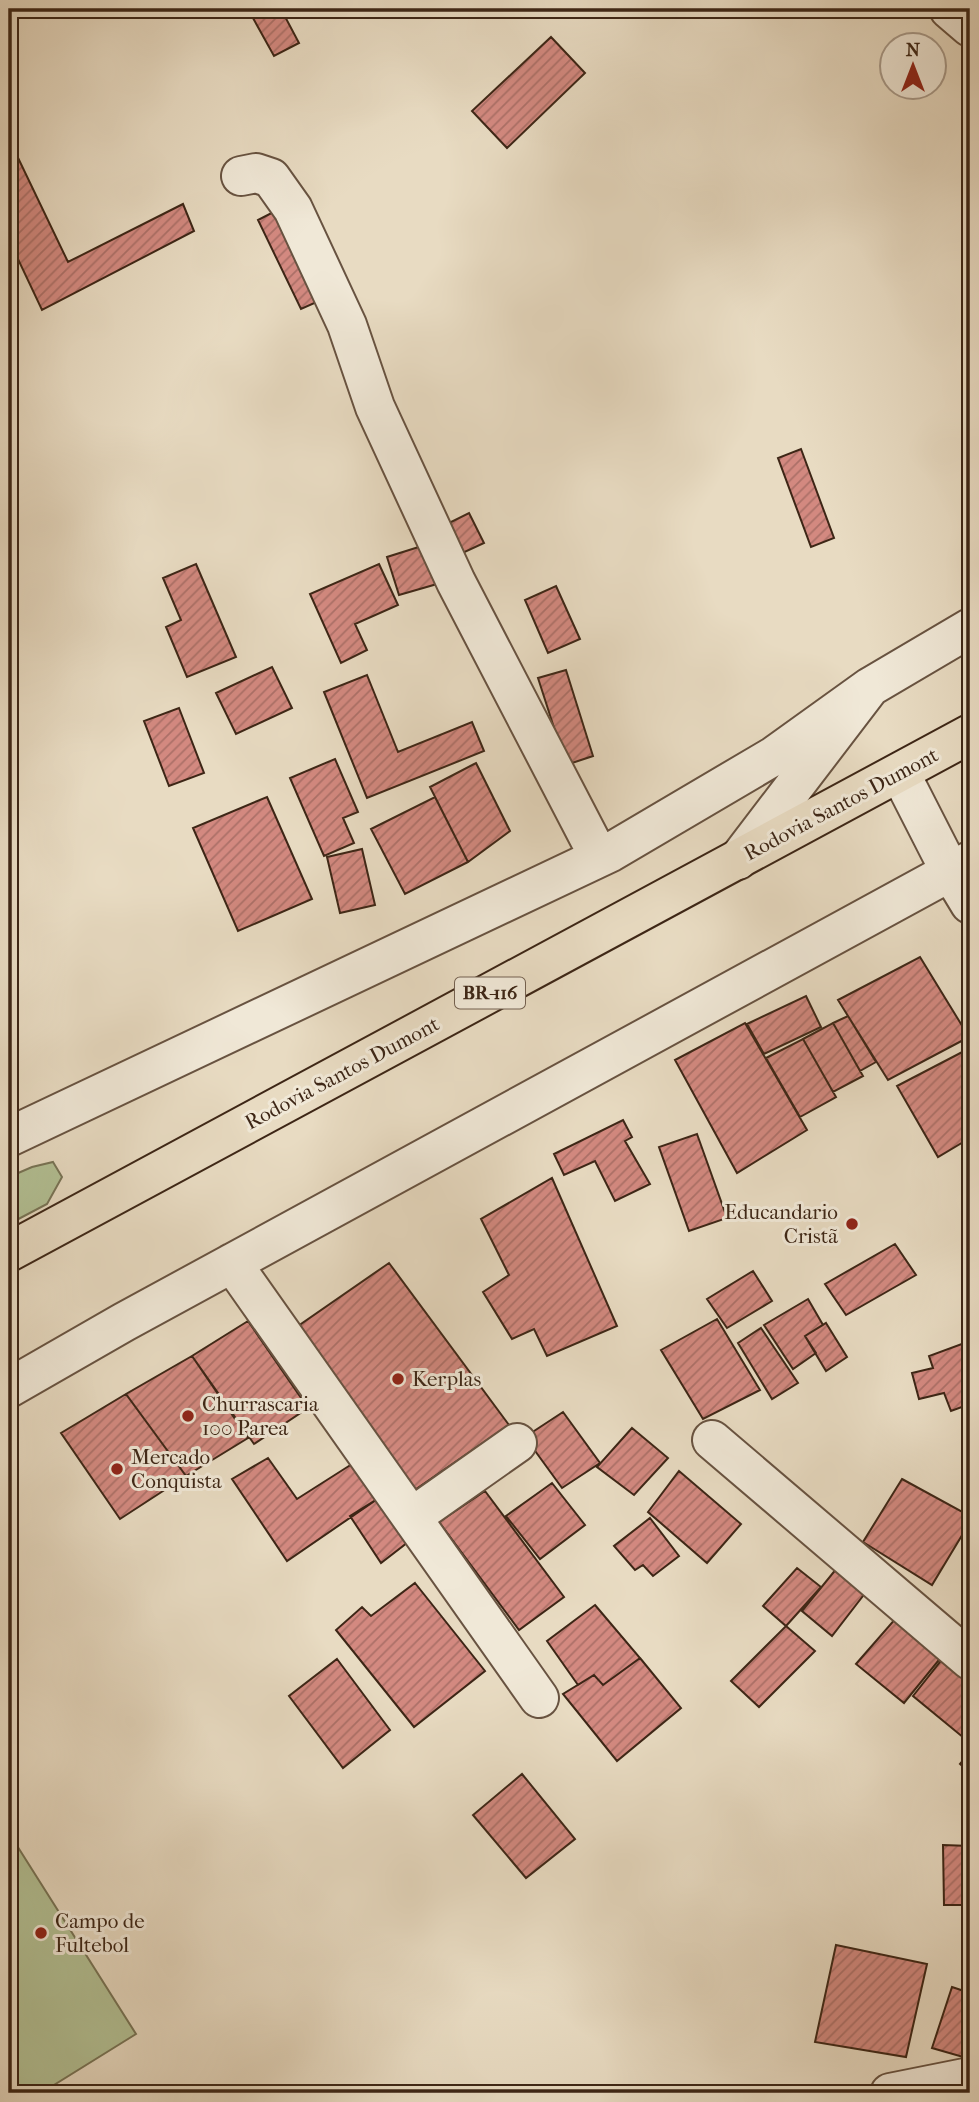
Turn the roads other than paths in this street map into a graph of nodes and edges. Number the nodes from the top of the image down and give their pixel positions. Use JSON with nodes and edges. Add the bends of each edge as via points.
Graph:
{"nodes":[{"id":1,"x":949,"y":9,"type":"edge"},
{"id":2,"x":970,"y":27,"type":"edge"},
{"id":3,"x":242,"y":176,"type":"dead end"},
{"id":4,"x":970,"y":628,"type":"edge"},
{"id":5,"x":870,"y":687,"type":"junction"},
{"id":6,"x":970,"y":734,"type":"edge"},
{"id":7,"x":900,"y":773,"type":"junction"},
{"id":8,"x":599,"y":857,"type":"junction"},
{"id":9,"x":737,"y":860,"type":"junction"},
{"id":10,"x":960,"y":866,"type":"edge"},
{"id":11,"x":970,"y":904,"type":"edge"},
{"id":12,"x":9,"y":1137,"type":"edge"},
{"id":13,"x":9,"y":1252,"type":"edge"},
{"id":14,"x":232,"y":1263,"type":"junction"},
{"id":15,"x":9,"y":1388,"type":"edge"},
{"id":16,"x":712,"y":1440,"type":"dead end"},
{"id":17,"x":517,"y":1443,"type":"dead end"},
{"id":18,"x":412,"y":1517,"type":"junction"},
{"id":19,"x":970,"y":1660,"type":"edge"},
{"id":20,"x":539,"y":1698,"type":"dead end"},
{"id":21,"x":970,"y":2077,"type":"edge"},
{"id":22,"x":890,"y":2093,"type":"edge"}],
"edges":[{"from":1,"to":2,"type":"street"},
{"from":3,"to":8,"type":"street","via":[[256,173],[271,178],[293,209],[347,325],[375,407],[450,570]]},
{"from":4,"to":5,"type":"street"},
{"from":5,"to":8,"type":"street","via":[[774,756]]},
{"from":5,"to":9,"type":"street"},
{"from":6,"to":7,"type":"highway","name":"Rodovia Santos Dumont","number":"BR-116"},
{"from":7,"to":9,"type":"highway","name":"Rodovia Santos Dumont","number":"BR-116"},
{"from":7,"to":10,"type":"street"},
{"from":8,"to":12,"type":"street"},
{"from":9,"to":13,"type":"highway","name":"Rodovia Santos Dumont","number":"BR-116"},
{"from":10,"to":11,"type":"street"},
{"from":10,"to":14,"type":"street"},
{"from":14,"to":15,"type":"street"},
{"from":14,"to":18,"type":"street"},
{"from":16,"to":19,"type":"street"},
{"from":17,"to":18,"type":"street"},
{"from":18,"to":20,"type":"street"},
{"from":21,"to":22,"type":"street"}]}
